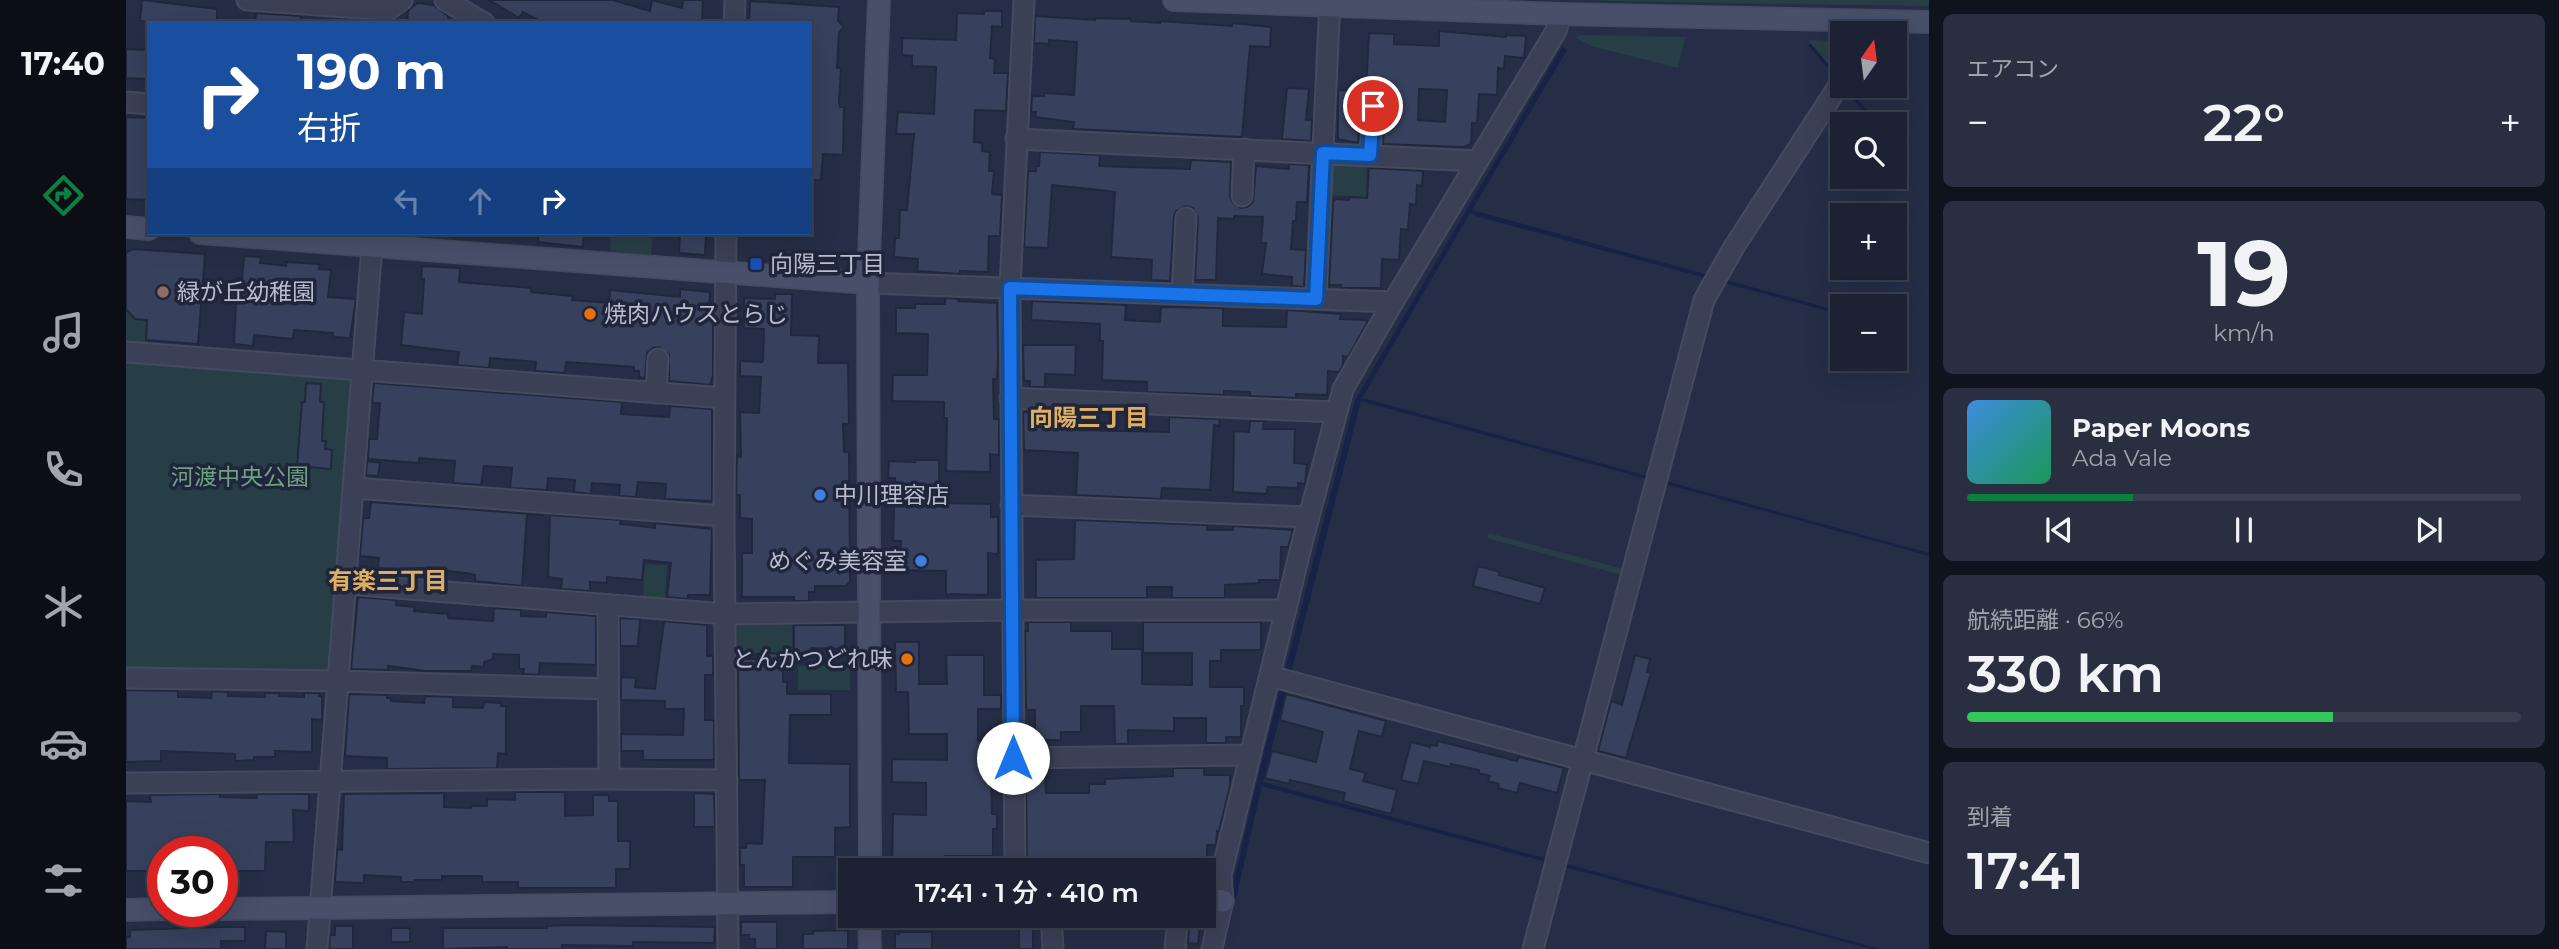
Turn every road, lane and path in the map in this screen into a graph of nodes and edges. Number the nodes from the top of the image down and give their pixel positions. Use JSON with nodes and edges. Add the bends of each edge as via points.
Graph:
{"nodes":[{"id":1,"x":247,"y":0,"type":"edge"},
{"id":2,"x":444,"y":0,"type":"edge"},
{"id":3,"x":735,"y":0,"type":"edge"},
{"id":4,"x":879,"y":0,"type":"edge"},
{"id":5,"x":1024,"y":0,"type":"edge"},
{"id":6,"x":1174,"y":0,"type":"edge"},
{"id":7,"x":1330,"y":3,"type":"edge"},
{"id":8,"x":1565,"y":7,"type":"edge"},
{"id":9,"x":393,"y":11,"type":"edge"},
{"id":10,"x":481,"y":21,"type":"edge"},
{"id":11,"x":734,"y":21,"type":"edge"},
{"id":12,"x":1929,"y":22,"type":"edge"},
{"id":13,"x":1908,"y":23,"type":"edge"},
{"id":14,"x":1830,"y":25,"type":"edge"},
{"id":15,"x":1831,"y":98,"type":"edge"},
{"id":16,"x":126,"y":102,"type":"edge"},
{"id":17,"x":147,"y":104,"type":"edge"},
{"id":18,"x":1373,"y":106,"type":"dead end"},
{"id":19,"x":1016,"y":139,"type":"junction"},
{"id":20,"x":1244,"y":149,"type":"junction"},
{"id":21,"x":1323,"y":153,"type":"junction"},
{"id":22,"x":1370,"y":155,"type":"junction"},
{"id":23,"x":1477,"y":161,"type":"junction"},
{"id":24,"x":1242,"y":196,"type":"dead end"},
{"id":25,"x":1186,"y":218,"type":"dead end"},
{"id":26,"x":126,"y":227,"type":"edge"},
{"id":27,"x":147,"y":229,"type":"edge"},
{"id":28,"x":258,"y":235,"type":"edge"},
{"id":29,"x":726,"y":235,"type":"edge"},
{"id":30,"x":373,"y":239,"type":"edge"},
{"id":31,"x":724,"y":273,"type":"junction"},
{"id":32,"x":868,"y":283,"type":"junction"},
{"id":33,"x":1010,"y":288,"type":"junction"},
{"id":34,"x":1182,"y":294,"type":"junction"},
{"id":35,"x":1316,"y":299,"type":"junction"},
{"id":36,"x":1393,"y":302,"type":"junction"},
{"id":37,"x":126,"y":352,"type":"edge"},
{"id":38,"x":658,"y":359,"type":"dead end"},
{"id":39,"x":362,"y":370,"type":"junction"},
{"id":40,"x":656,"y":393,"type":"junction"},
{"id":41,"x":725,"y":398,"type":"junction"},
{"id":42,"x":1010,"y":398,"type":"junction"},
{"id":43,"x":1336,"y":412,"type":"junction"},
{"id":44,"x":354,"y":488,"type":"junction"},
{"id":45,"x":1011,"y":505,"type":"junction"},
{"id":46,"x":724,"y":516,"type":"junction"},
{"id":47,"x":1308,"y":517,"type":"junction"},
{"id":48,"x":346,"y":584,"type":"junction"},
{"id":49,"x":608,"y":605,"type":"junction"},
{"id":50,"x":1012,"y":610,"type":"junction"},
{"id":51,"x":1286,"y":610,"type":"junction"},
{"id":52,"x":867,"y":613,"type":"junction"},
{"id":53,"x":726,"y":614,"type":"junction"},
{"id":54,"x":1270,"y":676,"type":"junction"},
{"id":55,"x":126,"y":678,"type":"edge"},
{"id":56,"x":338,"y":681,"type":"junction"},
{"id":57,"x":608,"y":689,"type":"junction"},
{"id":58,"x":1250,"y":755,"type":"junction"},
{"id":59,"x":1013,"y":758,"type":"junction"},
{"id":60,"x":1582,"y":760,"type":"junction"},
{"id":61,"x":608,"y":779,"type":"junction"},
{"id":62,"x":727,"y":780,"type":"junction"},
{"id":63,"x":331,"y":782,"type":"junction"},
{"id":64,"x":126,"y":783,"type":"edge"},
{"id":65,"x":1929,"y":853,"type":"edge"},
{"id":66,"x":870,"y":858,"type":"edge"},
{"id":67,"x":1015,"y":858,"type":"edge"},
{"id":68,"x":1216,"y":891,"type":"edge"},
{"id":69,"x":838,"y":902,"type":"edge"},
{"id":70,"x":729,"y":904,"type":"junction"},
{"id":71,"x":320,"y":908,"type":"junction"},
{"id":72,"x":147,"y":909,"type":"edge"},
{"id":73,"x":238,"y":909,"type":"edge"},
{"id":74,"x":126,"y":910,"type":"edge"},
{"id":75,"x":869,"y":928,"type":"edge"},
{"id":76,"x":1052,"y":928,"type":"edge"},
{"id":77,"x":1177,"y":928,"type":"edge"},
{"id":78,"x":1212,"y":928,"type":"edge"},
{"id":79,"x":317,"y":949,"type":"edge"},
{"id":80,"x":728,"y":949,"type":"edge"},
{"id":81,"x":870,"y":949,"type":"edge"},
{"id":82,"x":1053,"y":949,"type":"edge"},
{"id":83,"x":1175,"y":949,"type":"edge"},
{"id":84,"x":1212,"y":949,"type":"edge"},
{"id":85,"x":1533,"y":949,"type":"edge"}],
"edges":[{"from":1,"to":9,"type":"street"},
{"from":2,"to":10,"type":"street"},
{"from":3,"to":11,"type":"street"},
{"from":4,"to":32,"type":"street"},
{"from":5,"to":19,"type":"street"},
{"from":6,"to":7,"type":"street"},
{"from":7,"to":8,"type":"street"},
{"from":7,"to":21,"type":"street"},
{"from":8,"to":14,"type":"street"},
{"from":8,"to":23,"type":"street","via":[[1556,32]]},
{"from":12,"to":13,"type":"street"},
{"from":15,"to":60,"type":"street","via":[[1704,300]]},
{"from":16,"to":17,"type":"street"},
{"from":18,"to":22,"type":"street"},
{"from":19,"to":20,"type":"street"},
{"from":19,"to":33,"type":"street"},
{"from":20,"to":21,"type":"street"},
{"from":20,"to":24,"type":"street"},
{"from":21,"to":22,"type":"street"},
{"from":21,"to":35,"type":"street"},
{"from":22,"to":23,"type":"street"},
{"from":23,"to":36,"type":"street"},
{"from":25,"to":34,"type":"street"},
{"from":26,"to":27,"type":"street"},
{"from":28,"to":30,"type":"street"},
{"from":29,"to":31,"type":"street"},
{"from":30,"to":31,"type":"street"},
{"from":30,"to":39,"type":"street"},
{"from":31,"to":32,"type":"street"},
{"from":31,"to":41,"type":"street"},
{"from":32,"to":33,"type":"street"},
{"from":32,"to":52,"type":"street"},
{"from":33,"to":34,"type":"street"},
{"from":33,"to":42,"type":"street"},
{"from":34,"to":35,"type":"street"},
{"from":35,"to":36,"type":"street"},
{"from":36,"to":43,"type":"street","via":[[1343,389]]},
{"from":37,"to":39,"type":"street"},
{"from":38,"to":40,"type":"street"},
{"from":39,"to":40,"type":"street"},
{"from":39,"to":44,"type":"street"},
{"from":40,"to":41,"type":"street"},
{"from":41,"to":46,"type":"street"},
{"from":42,"to":43,"type":"street"},
{"from":42,"to":45,"type":"street"},
{"from":43,"to":47,"type":"street"},
{"from":44,"to":46,"type":"street"},
{"from":44,"to":48,"type":"street"},
{"from":45,"to":47,"type":"street"},
{"from":45,"to":50,"type":"street"},
{"from":46,"to":53,"type":"street"},
{"from":47,"to":51,"type":"street"},
{"from":48,"to":49,"type":"street"},
{"from":48,"to":56,"type":"street"},
{"from":49,"to":53,"type":"street"},
{"from":49,"to":57,"type":"street"},
{"from":50,"to":51,"type":"street"},
{"from":50,"to":52,"type":"street"},
{"from":50,"to":59,"type":"street"},
{"from":51,"to":54,"type":"street"},
{"from":52,"to":53,"type":"street"},
{"from":52,"to":66,"type":"street"},
{"from":53,"to":62,"type":"street"},
{"from":54,"to":58,"type":"street"},
{"from":54,"to":60,"type":"street"},
{"from":55,"to":56,"type":"street"},
{"from":56,"to":57,"type":"street"},
{"from":56,"to":63,"type":"street"},
{"from":57,"to":61,"type":"street"},
{"from":58,"to":59,"type":"street"},
{"from":58,"to":68,"type":"street"},
{"from":59,"to":67,"type":"street"},
{"from":60,"to":65,"type":"street"},
{"from":60,"to":85,"type":"street"},
{"from":61,"to":62,"type":"street"},
{"from":61,"to":63,"type":"street"},
{"from":62,"to":70,"type":"street"},
{"from":63,"to":64,"type":"street"},
{"from":63,"to":71,"type":"street"},
{"from":69,"to":70,"type":"street"},
{"from":70,"to":71,"type":"street"},
{"from":70,"to":80,"type":"street"},
{"from":71,"to":73,"type":"street"},
{"from":71,"to":79,"type":"street"},
{"from":72,"to":74,"type":"street"},
{"from":75,"to":81,"type":"street"},
{"from":76,"to":82,"type":"street"},
{"from":77,"to":83,"type":"street"},
{"from":78,"to":84,"type":"street"}]}
